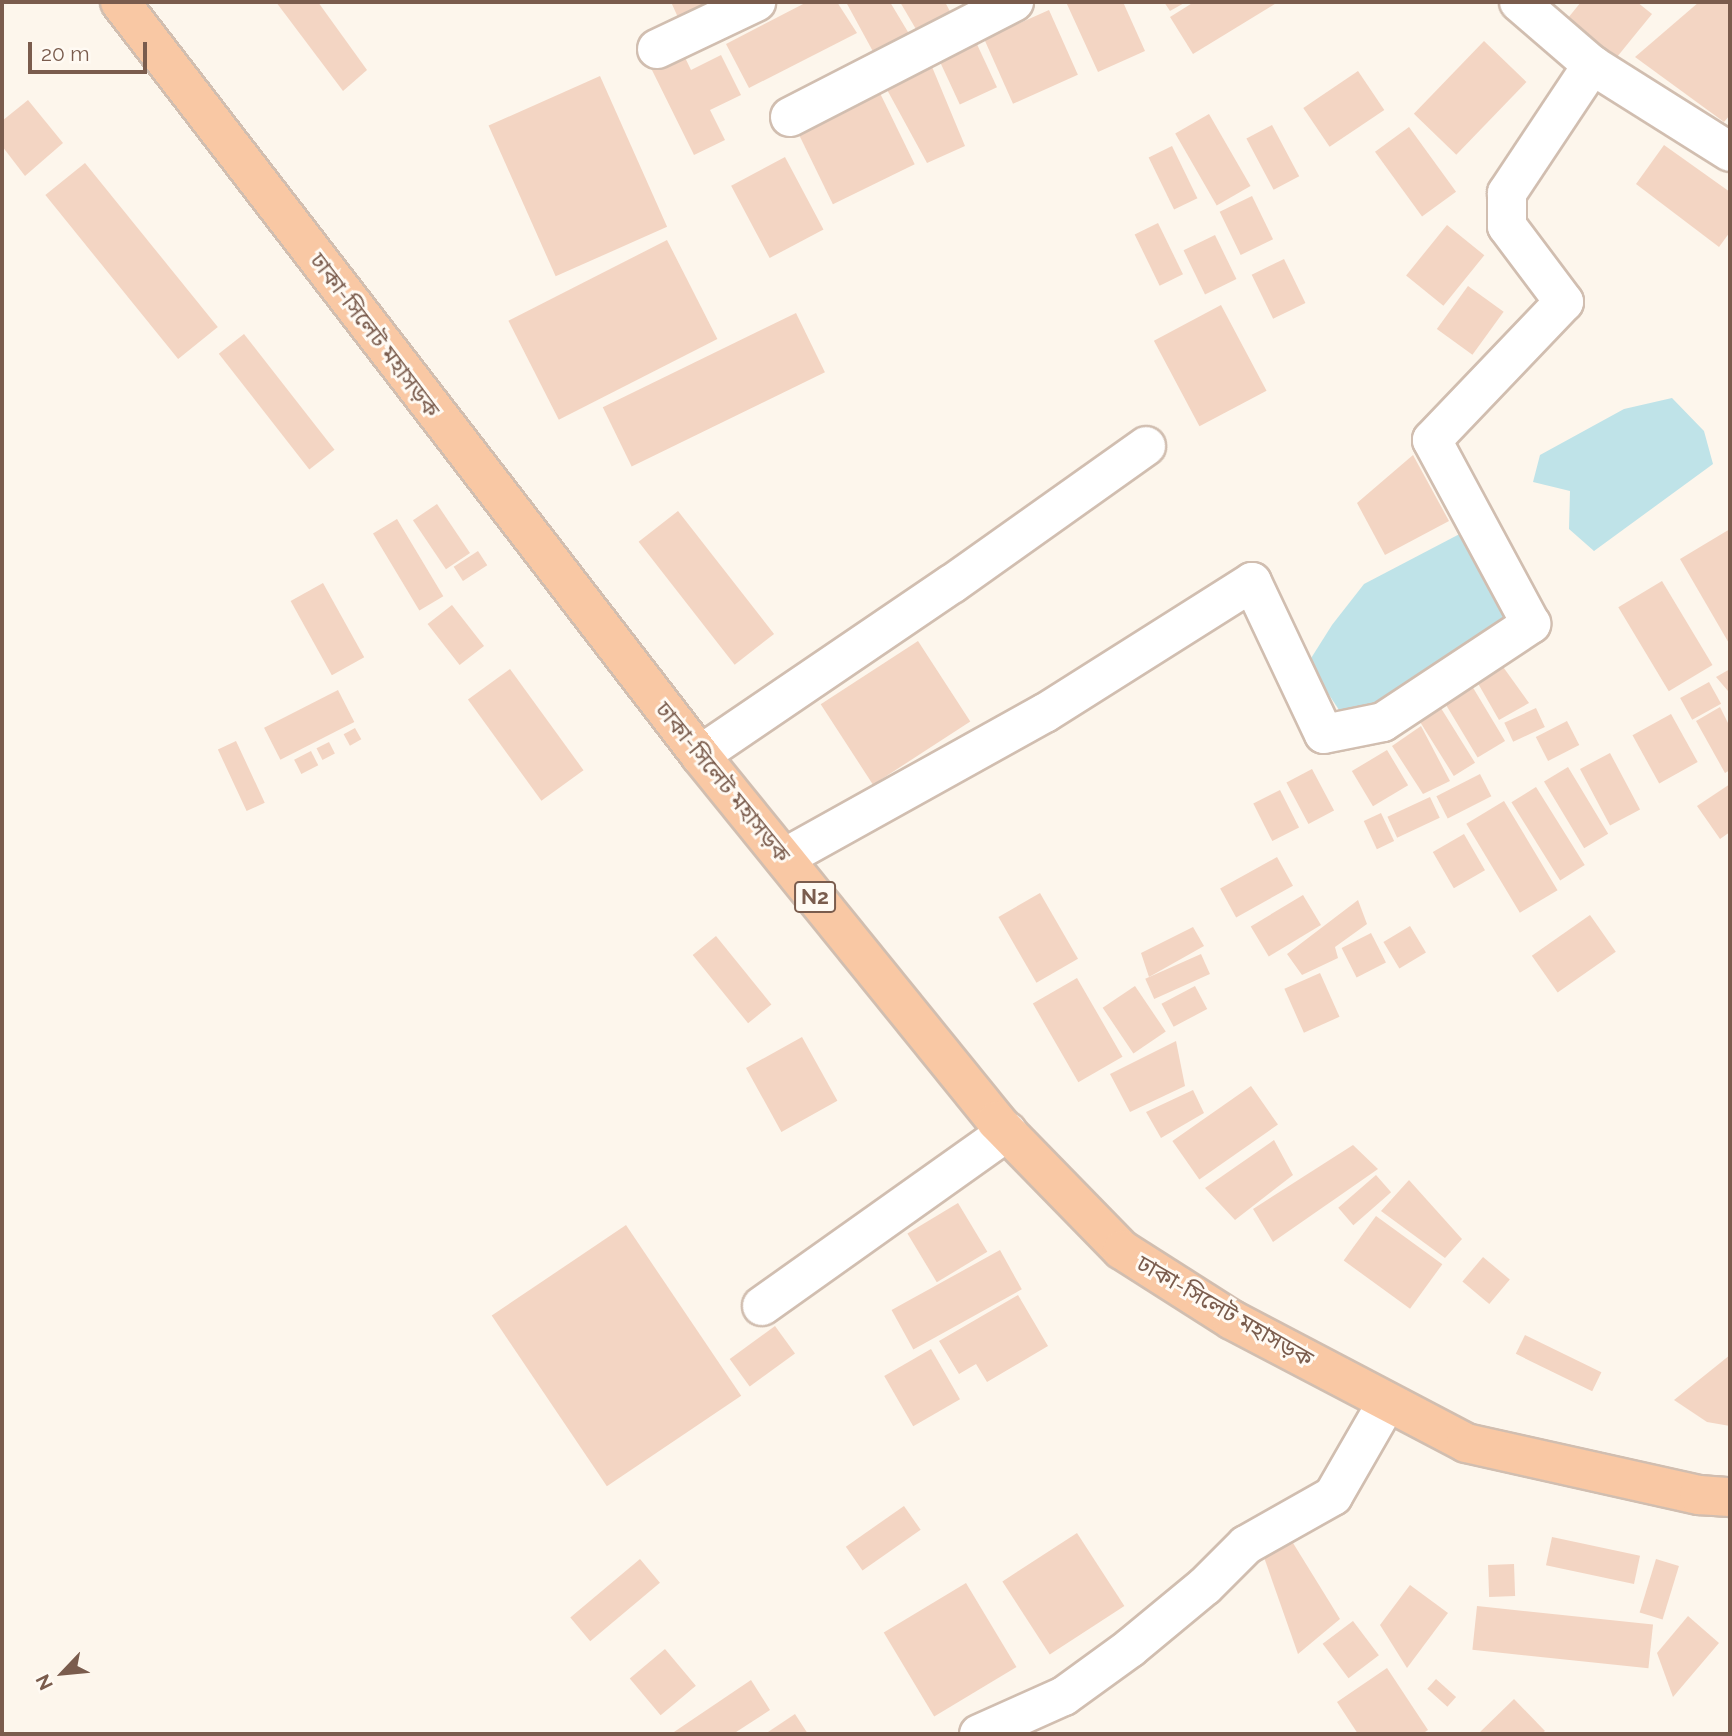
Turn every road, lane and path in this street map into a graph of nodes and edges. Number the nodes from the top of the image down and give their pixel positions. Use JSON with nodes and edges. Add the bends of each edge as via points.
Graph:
{"nodes":[{"id":1,"x":120,"y":2,"type":"edge"},
{"id":2,"x":756,"y":2,"type":"edge"},
{"id":3,"x":1014,"y":2,"type":"edge"},
{"id":4,"x":1519,"y":2,"type":"edge"},
{"id":5,"x":657,"y":48,"type":"dead end"},
{"id":6,"x":1592,"y":65,"type":"junction"},
{"id":7,"x":790,"y":117,"type":"dead end"},
{"id":8,"x":1730,"y":152,"type":"edge"},
{"id":9,"x":1146,"y":446,"type":"dead end"},
{"id":10,"x":700,"y":755,"type":"junction"},
{"id":11,"x":784,"y":859,"type":"junction"},
{"id":12,"x":1007,"y":1132,"type":"junction"},
{"id":13,"x":762,"y":1306,"type":"dead end"},
{"id":14,"x":1387,"y":1402,"type":"junction"},
{"id":15,"x":1730,"y":1497,"type":"edge"},
{"id":16,"x":979,"y":1734,"type":"edge"}],
"edges":[{"from":1,"to":10,"type":"highway","name":"ঢাকা-সিলেট মহাসড়ক","number":"N2"},
{"from":2,"to":5,"type":"street"},
{"from":3,"to":7,"type":"street"},
{"from":4,"to":6,"type":"street"},
{"from":6,"to":8,"type":"street"},
{"from":6,"to":11,"type":"street","via":[[1507,193],[1507,226],[1564,302],[1432,440],[1531,624],[1383,722],[1324,734],[1252,582],[1045,713]]},
{"from":9,"to":10,"type":"street"},
{"from":10,"to":11,"type":"highway","name":"ঢাকা-সিলেট মহাসড়ক","number":"N2"},
{"from":11,"to":12,"type":"highway","name":"ঢাকা-সিলেট মহাসড়ক","number":"N2"},
{"from":12,"to":13,"type":"street"},
{"from":12,"to":14,"type":"highway","name":"ঢাকা-সিলেট মহাসড়ক","number":"N2","via":[[1122,1250],[1232,1321]]},
{"from":14,"to":15,"type":"highway","name":"ঢাকা-সিলেট মহাসড়ক","number":"N2","via":[[1466,1443],[1699,1495]]},
{"from":14,"to":16,"type":"street","via":[[1333,1496],[1246,1545],[1184,1604],[1063,1696]]}]}
